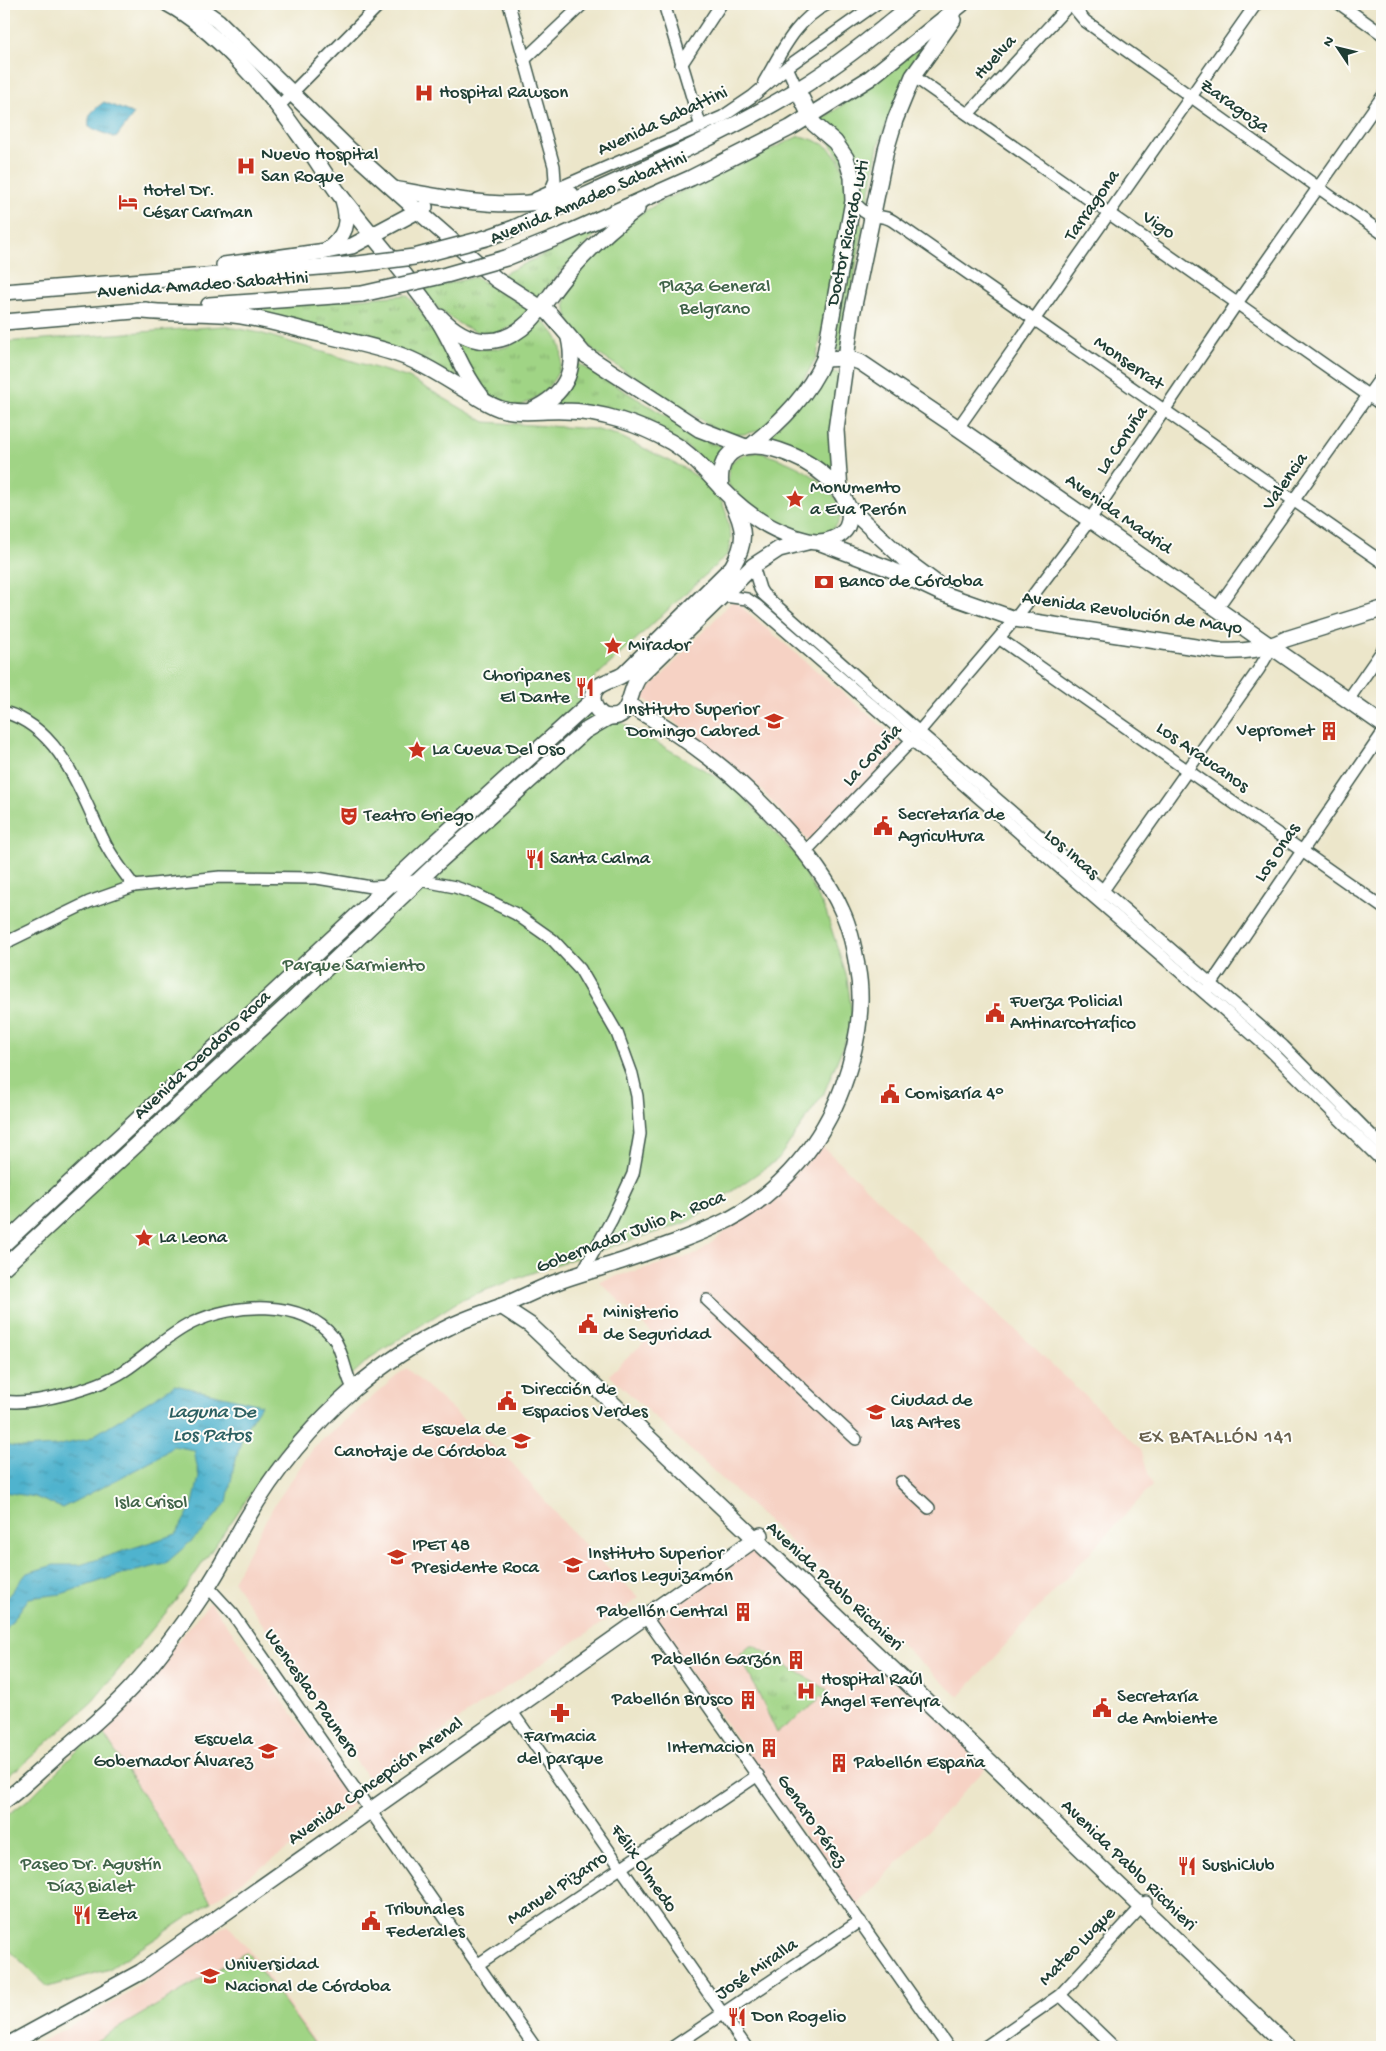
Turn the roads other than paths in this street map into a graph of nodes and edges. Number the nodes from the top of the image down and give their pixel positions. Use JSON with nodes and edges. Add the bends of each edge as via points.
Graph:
{"nodes":[{"id":1,"x":168,"y":4,"type":"edge"},
{"id":2,"x":194,"y":4,"type":"edge"},
{"id":3,"x":380,"y":4,"type":"edge"},
{"id":4,"x":509,"y":4,"type":"edge"},
{"id":5,"x":583,"y":4,"type":"edge"},
{"id":6,"x":664,"y":4,"type":"edge"},
{"id":7,"x":721,"y":4,"type":"edge"},
{"id":8,"x":828,"y":4,"type":"edge"},
{"id":9,"x":876,"y":4,"type":"edge"},
{"id":10,"x":912,"y":4,"type":"edge"},
{"id":11,"x":964,"y":4,"type":"edge"},
{"id":12,"x":1070,"y":4,"type":"edge"},
{"id":13,"x":1256,"y":4,"type":"edge"},
{"id":14,"x":1340,"y":4,"type":"edge"},
{"id":15,"x":1382,"y":34,"type":"edge"},
{"id":16,"x":524,"y":60,"type":"junction"},
{"id":17,"x":681,"y":65,"type":"junction"},
{"id":18,"x":786,"y":67,"type":"junction"},
{"id":19,"x":913,"y":76,"type":"junction"},
{"id":20,"x":797,"y":89,"type":"junction"},
{"id":21,"x":759,"y":91,"type":"junction"},
{"id":22,"x":292,"y":94,"type":"junction"},
{"id":23,"x":1382,"y":97,"type":"edge"},
{"id":24,"x":1190,"y":98,"type":"junction"},
{"id":25,"x":278,"y":107,"type":"junction"},
{"id":26,"x":968,"y":114,"type":"junction"},
{"id":27,"x":810,"y":116,"type":"junction"},
{"id":28,"x":701,"y":132,"type":"junction"},
{"id":29,"x":672,"y":150,"type":"junction"},
{"id":30,"x":670,"y":187,"type":"junction"},
{"id":31,"x":1318,"y":188,"type":"junction"},
{"id":32,"x":394,"y":189,"type":"junction"},
{"id":33,"x":550,"y":192,"type":"junction"},
{"id":34,"x":342,"y":198,"type":"junction"},
{"id":35,"x":453,"y":200,"type":"junction"},
{"id":36,"x":853,"y":201,"type":"junction"},
{"id":37,"x":527,"y":202,"type":"junction"},
{"id":38,"x":418,"y":211,"type":"junction"},
{"id":39,"x":1109,"y":213,"type":"junction"},
{"id":40,"x":872,"y":216,"type":"junction"},
{"id":41,"x":1382,"y":233,"type":"edge"},
{"id":42,"x":373,"y":236,"type":"junction"},
{"id":43,"x":326,"y":251,"type":"junction"},
{"id":44,"x":144,"y":280,"type":"junction"},
{"id":45,"x":4,"y":292,"type":"edge"},
{"id":46,"x":424,"y":299,"type":"junction"},
{"id":47,"x":1237,"y":303,"type":"junction"},
{"id":48,"x":541,"y":307,"type":"junction"},
{"id":49,"x":137,"y":310,"type":"junction"},
{"id":50,"x":1034,"y":320,"type":"junction"},
{"id":51,"x":4,"y":322,"type":"edge"},
{"id":52,"x":569,"y":337,"type":"junction"},
{"id":53,"x":847,"y":358,"type":"junction"},
{"id":54,"x":824,"y":359,"type":"junction"},
{"id":55,"x":1382,"y":376,"type":"edge"},
{"id":56,"x":1369,"y":395,"type":"junction"},
{"id":57,"x":485,"y":401,"type":"junction"},
{"id":58,"x":1382,"y":404,"type":"edge"},
{"id":59,"x":531,"y":410,"type":"junction"},
{"id":60,"x":1164,"y":411,"type":"junction"},
{"id":61,"x":958,"y":428,"type":"junction"},
{"id":62,"x":748,"y":446,"type":"junction"},
{"id":63,"x":840,"y":491,"type":"junction"},
{"id":64,"x":725,"y":492,"type":"junction"},
{"id":65,"x":1294,"y":500,"type":"junction"},
{"id":66,"x":848,"y":507,"type":"junction"},
{"id":67,"x":1090,"y":521,"type":"junction"},
{"id":68,"x":816,"y":542,"type":"junction"},
{"id":69,"x":1382,"y":562,"type":"edge"},
{"id":70,"x":753,"y":566,"type":"junction"},
{"id":71,"x":724,"y":596,"type":"junction"},
{"id":72,"x":962,"y":601,"type":"junction"},
{"id":73,"x":1217,"y":608,"type":"junction"},
{"id":74,"x":1382,"y":609,"type":"edge"},
{"id":75,"x":1015,"y":619,"type":"junction"},
{"id":76,"x":1000,"y":640,"type":"junction"},
{"id":77,"x":1272,"y":647,"type":"junction"},
{"id":78,"x":1382,"y":651,"type":"edge"},
{"id":79,"x":610,"y":681,"type":"junction"},
{"id":80,"x":593,"y":700,"type":"junction"},
{"id":81,"x":1348,"y":700,"type":"junction"},
{"id":82,"x":629,"y":701,"type":"junction"},
{"id":83,"x":4,"y":712,"type":"edge"},
{"id":84,"x":609,"y":717,"type":"junction"},
{"id":85,"x":1382,"y":724,"type":"edge"},
{"id":86,"x":1382,"y":734,"type":"edge"},
{"id":87,"x":915,"y":736,"type":"junction"},
{"id":88,"x":1187,"y":769,"type":"junction"},
{"id":89,"x":1301,"y":850,"type":"junction"},
{"id":90,"x":805,"y":852,"type":"junction"},
{"id":91,"x":419,"y":880,"type":"junction"},
{"id":92,"x":134,"y":886,"type":"junction"},
{"id":93,"x":390,"y":886,"type":"junction"},
{"id":94,"x":1099,"y":895,"type":"junction"},
{"id":95,"x":1382,"y":907,"type":"edge"},
{"id":96,"x":4,"y":945,"type":"edge"},
{"id":97,"x":1208,"y":988,"type":"junction"},
{"id":98,"x":1377,"y":1141,"type":"edge"},
{"id":99,"x":1382,"y":1161,"type":"edge"},
{"id":100,"x":4,"y":1244,"type":"edge"},
{"id":101,"x":4,"y":1267,"type":"edge"},
{"id":102,"x":582,"y":1273,"type":"junction"},
{"id":103,"x":520,"y":1298,"type":"junction"},
{"id":104,"x":707,"y":1300,"type":"dead end"},
{"id":105,"x":501,"y":1306,"type":"junction"},
{"id":106,"x":354,"y":1390,"type":"junction"},
{"id":107,"x":4,"y":1401,"type":"edge"},
{"id":108,"x":856,"y":1439,"type":"dead end"},
{"id":109,"x":901,"y":1482,"type":"dead end"},
{"id":110,"x":929,"y":1508,"type":"dead end"},
{"id":111,"x":760,"y":1539,"type":"junction"},
{"id":112,"x":208,"y":1587,"type":"junction"},
{"id":113,"x":647,"y":1618,"type":"junction"},
{"id":114,"x":514,"y":1715,"type":"junction"},
{"id":115,"x":758,"y":1775,"type":"junction"},
{"id":116,"x":4,"y":1801,"type":"edge"},
{"id":117,"x":373,"y":1814,"type":"junction"},
{"id":118,"x":621,"y":1868,"type":"junction"},
{"id":119,"x":1143,"y":1904,"type":"junction"},
{"id":120,"x":860,"y":1922,"type":"junction"},
{"id":121,"x":477,"y":1965,"type":"junction"},
{"id":122,"x":1060,"y":1995,"type":"junction"},
{"id":123,"x":723,"y":2014,"type":"junction"},
{"id":124,"x":4,"y":2047,"type":"edge"},
{"id":125,"x":19,"y":2047,"type":"edge"},
{"id":126,"x":535,"y":2047,"type":"edge"},
{"id":127,"x":673,"y":2047,"type":"edge"},
{"id":128,"x":746,"y":2047,"type":"edge"},
{"id":129,"x":948,"y":2047,"type":"edge"},
{"id":130,"x":985,"y":2047,"type":"edge"},
{"id":131,"x":1114,"y":2047,"type":"edge"},
{"id":132,"x":1288,"y":2047,"type":"edge"}],
"edges":[{"from":1,"to":25,"type":"main road","via":[[212,36]]},
{"from":2,"to":22,"type":"main road","via":[[218,21]]},
{"from":3,"to":22,"type":"street"},
{"from":4,"to":16,"type":"street"},
{"from":5,"to":16,"type":"street"},
{"from":6,"to":17,"type":"street"},
{"from":7,"to":17,"type":"street"},
{"from":8,"to":21,"type":"street","via":[[795,31]]},
{"from":9,"to":18,"type":"street","name":"Avenida Sabattini"},
{"from":10,"to":20,"type":"main road","name":"Avenida Amadeo Sabattini","via":[[869,40]]},
{"from":11,"to":19,"type":"main road","name":"Doctor Ricardo Luti"},
{"from":11,"to":27,"type":"main road","name":"Avenida Amadeo Sabattini","via":[[870,78]]},
{"from":12,"to":24,"type":"street","name":"Zaragoza","via":[[1085,21]]},
{"from":12,"to":26,"type":"street","name":"Huelva"},
{"from":13,"to":24,"type":"street","name":"Tarragona"},
{"from":14,"to":15,"type":"street"},
{"from":16,"to":33,"type":"street","via":[[554,166]]},
{"from":17,"to":28,"type":"street"},
{"from":18,"to":20,"type":"street"},
{"from":18,"to":21,"type":"street","name":"Avenida Sabattini"},
{"from":19,"to":26,"type":"street","name":"Vigo"},
{"from":19,"to":40,"type":"main road","name":"Doctor Ricardo Luti","via":[[895,120]]},
{"from":20,"to":27,"type":"main road","name":"Doctor Ricardo Luti"},
{"from":20,"to":28,"type":"main road","name":"Avenida Amadeo Sabattini"},
{"from":21,"to":28,"type":"street","name":"Avenida Sabattini"},
{"from":22,"to":25,"type":"street"},
{"from":22,"to":32,"type":"main road"},
{"from":23,"to":31,"type":"street","name":"La Coruña"},
{"from":24,"to":31,"type":"street","name":"Zaragoza"},
{"from":24,"to":39,"type":"street","name":"Tarragona"},
{"from":25,"to":34,"type":"main road"},
{"from":26,"to":39,"type":"street","name":"Vigo"},
{"from":27,"to":30,"type":"main road","name":"Avenida Amadeo Sabattini","via":[[745,152]]},
{"from":27,"to":36,"type":"main road","name":"Doctor Ricardo Luti","via":[[846,158],[852,177]]},
{"from":28,"to":29,"type":"main road"},
{"from":28,"to":29,"type":"street"},
{"from":28,"to":33,"type":"street","name":"Avenida Sabattini"},
{"from":28,"to":44,"type":"main road","name":"Avenida Amadeo Sabattini","bridge":true,"via":[[514,228],[486,238],[414,256],[358,264]]},
{"from":29,"to":37,"type":"main road","via":[[564,196]]},
{"from":30,"to":48,"type":"main road","via":[[612,229],[577,262]]},
{"from":30,"to":49,"type":"main road","name":"Avenida Amadeo Sabattini","bridge":true,"via":[[506,258],[446,275],[362,294]]},
{"from":31,"to":41,"type":"street","name":"Zaragoza"},
{"from":31,"to":47,"type":"street","name":"La Coruña"},
{"from":32,"to":35,"type":"main road"},
{"from":32,"to":38,"type":"main road"},
{"from":33,"to":37,"type":"street","name":"Avenida Sabattini"},
{"from":34,"to":42,"type":"main road"},
{"from":34,"to":43,"type":"main road","via":[[347,218],[342,236]]},
{"from":35,"to":37,"type":"main road"},
{"from":35,"to":38,"type":"main road"},
{"from":36,"to":40,"type":"street","name":"Monserrat"},
{"from":36,"to":54,"type":"main road","name":"Doctor Ricardo Luti"},
{"from":38,"to":42,"type":"main road"},
{"from":38,"to":48,"type":"main road","via":[[493,276]]},
{"from":39,"to":47,"type":"street","name":"Vigo"},
{"from":39,"to":50,"type":"street","name":"Tarragona"},
{"from":40,"to":50,"type":"street","name":"Monserrat","via":[[886,216]]},
{"from":40,"to":53,"type":"main road","name":"Doctor Ricardo Luti","via":[[852,315]]},
{"from":42,"to":43,"type":"main road","via":[[352,246]]},
{"from":42,"to":46,"type":"main road"},
{"from":43,"to":44,"type":"main road","via":[[197,269]]},
{"from":44,"to":45,"type":"main road","name":"Avenida Amadeo Sabattini"},
{"from":46,"to":48,"type":"main road","via":[[454,329],[473,340],[485,342],[497,341],[516,332]]},
{"from":46,"to":57,"type":"main road","via":[[442,326],[468,380]]},
{"from":47,"to":56,"type":"street","name":"Vigo"},
{"from":47,"to":60,"type":"street","name":"La Coruña"},
{"from":48,"to":52,"type":"main road"},
{"from":49,"to":51,"type":"main road","name":"Avenida Amadeo Sabattini"},
{"from":49,"to":57,"type":"main road","via":[[236,315],[361,344],[407,358]]},
{"from":50,"to":60,"type":"street","name":"Monserrat"},
{"from":50,"to":61,"type":"street","name":"Tarragona"},
{"from":52,"to":59,"type":"main road","via":[[572,367],[568,379],[552,399]]},
{"from":52,"to":62,"type":"main road","via":[[584,354],[606,370],[699,429]]},
{"from":53,"to":54,"type":"main road","name":"Avenida Madrid"},
{"from":53,"to":61,"type":"main road","name":"Avenida Madrid","via":[[860,362]]},
{"from":53,"to":63,"type":"main road","name":"Doctor Ricardo Luti","via":[[836,430]]},
{"from":54,"to":62,"type":"main road","name":"Doctor Ricardo Luti","via":[[787,415]]},
{"from":55,"to":56,"type":"street","name":"Valencia"},
{"from":56,"to":58,"type":"street","name":"Vigo"},
{"from":56,"to":65,"type":"street","name":"Valencia"},
{"from":57,"to":59,"type":"main road","via":[[508,411]]},
{"from":59,"to":64,"type":"main road","via":[[591,413],[657,435],[689,454]]},
{"from":60,"to":65,"type":"street","name":"Monserrat"},
{"from":60,"to":67,"type":"street","name":"La Coruña"},
{"from":61,"to":67,"type":"main road","name":"Avenida Madrid"},
{"from":62,"to":63,"type":"main road","via":[[770,447],[800,459]]},
{"from":62,"to":64,"type":"main road","name":"Doctor Ricardo Luti","via":[[734,451],[724,461],[720,472]]},
{"from":63,"to":66,"type":"main road"},
{"from":64,"to":68,"type":"main road","name":"Avenida Revolución de Mayo","via":[[771,527]]},
{"from":64,"to":79,"type":"main road","name":"Avenida Deodoro Roca","via":[[743,528],[741,549],[732,567],[624,674]]},
{"from":65,"to":69,"type":"street","name":"Monserrat"},
{"from":65,"to":73,"type":"street","name":"Valencia"},
{"from":66,"to":68,"type":"main road","via":[[844,532]]},
{"from":66,"to":72,"type":"main road","name":"Avenida Revolución de Mayo","via":[[905,560]]},
{"from":67,"to":73,"type":"main road","name":"Avenida Madrid"},
{"from":67,"to":75,"type":"street","name":"La Coruña"},
{"from":68,"to":70,"type":"main road","via":[[779,549]]},
{"from":68,"to":72,"type":"main road","name":"Avenida Revolución de Mayo","via":[[884,566]]},
{"from":70,"to":71,"type":"main road"},
{"from":70,"to":87,"type":"street","name":"Los Incas","via":[[764,594]]},
{"from":71,"to":82,"type":"main road","via":[[639,677]]},
{"from":71,"to":87,"type":"street","name":"Los Incas","via":[[748,600],[756,605]]},
{"from":72,"to":75,"type":"main road","name":"Avenida Revolución de Mayo"},
{"from":73,"to":77,"type":"main road","name":"Avenida Madrid"},
{"from":74,"to":77,"type":"main road","name":"Avenida Revolución de Mayo","via":[[1286,639]]},
{"from":75,"to":76,"type":"street","name":"La Coruña"},
{"from":75,"to":77,"type":"main road","name":"Avenida Revolución de Mayo","via":[[1221,651]]},
{"from":76,"to":87,"type":"street","name":"La Coruña"},
{"from":76,"to":88,"type":"street","name":"Los Araucanos"},
{"from":77,"to":81,"type":"main road","name":"Avenida Madrid"},
{"from":77,"to":88,"type":"street"},
{"from":78,"to":81,"type":"street"},
{"from":79,"to":80,"type":"main road","name":"Avenida Deodoro Roca","via":[[600,685]]},
{"from":79,"to":82,"type":"main road","via":[[623,685]]},
{"from":80,"to":84,"type":"main road","via":[[600,713]]},
{"from":80,"to":93,"type":"main road","name":"Avenida Deodoro Roca"},
{"from":81,"to":85,"type":"main road","name":"Avenida Madrid"},
{"from":82,"to":84,"type":"main road","name":"Avenida Deodoro Roca","via":[[621,715]]},
{"from":82,"to":90,"type":"main road","name":"Gobernador Julio A. Roca","via":[[719,764],[754,795]]},
{"from":83,"to":92,"type":"street","via":[[28,724],[54,745],[112,854]]},
{"from":84,"to":91,"type":"main road","name":"Avenida Deodoro Roca","via":[[585,731]]},
{"from":86,"to":89,"type":"street","name":"Los Onas"},
{"from":87,"to":90,"type":"street","name":"La Coruña"},
{"from":87,"to":94,"type":"street","name":"Los Incas"},
{"from":88,"to":89,"type":"street","name":"Los Araucanos"},
{"from":88,"to":94,"type":"street"},
{"from":89,"to":95,"type":"street","name":"Los Araucanos"},
{"from":89,"to":97,"type":"street","name":"Los Onas"},
{"from":90,"to":102,"type":"main road","name":"Gobernador Julio A. Roca","via":[[842,911],[859,974],[860,1014],[855,1049],[832,1115],[812,1147],[789,1172],[739,1213],[711,1228]]},
{"from":91,"to":93,"type":"street"},
{"from":91,"to":101,"type":"main road","name":"Avenida Deodoro Roca"},
{"from":91,"to":102,"type":"street","via":[[475,894],[516,914],[553,940],[580,969],[617,1034],[638,1096],[638,1149],[633,1174],[622,1199]]},
{"from":92,"to":93,"type":"street","via":[[220,877],[317,878],[357,886]]},
{"from":92,"to":96,"type":"street","via":[[89,902]]},
{"from":93,"to":100,"type":"main road","name":"Avenida Deodoro Roca"},
{"from":94,"to":97,"type":"street","name":"Los Incas"},
{"from":97,"to":98,"type":"street","name":"Los Incas","via":[[1269,1049]]},
{"from":98,"to":99,"type":"street","name":"Los Incas"},
{"from":102,"to":103,"type":"main road","name":"Gobernador Julio A. Roca"},
{"from":103,"to":105,"type":"main road","name":"Gobernador Julio A. Roca"},
{"from":103,"to":111,"type":"main road","name":"Avenida Pablo Ricchieri","via":[[528,1313]]},
{"from":104,"to":108,"type":"street"},
{"from":105,"to":106,"type":"main road","via":[[447,1327],[409,1349]]},
{"from":105,"to":111,"type":"main road","name":"Avenida Pablo Ricchieri","via":[[530,1325]]},
{"from":106,"to":107,"type":"street","via":[[340,1351],[326,1330],[316,1321],[271,1307],[244,1309],[193,1323],[106,1380],[26,1402]]},
{"from":106,"to":112,"type":"main road","via":[[298,1444],[274,1477]]},
{"from":109,"to":110,"type":"street"},
{"from":111,"to":113,"type":"main road","name":"Avenida Concepción Arenal"},
{"from":111,"to":119,"type":"main road","name":"Avenida Pablo Ricchieri"},
{"from":112,"to":116,"type":"main road","via":[[130,1690]]},
{"from":112,"to":117,"type":"street","name":"Wenceslao Paunero","via":[[233,1614]]},
{"from":113,"to":114,"type":"main road","name":"Avenida Concepción Arenal"},
{"from":113,"to":115,"type":"street","name":"Genaro Pérez"},
{"from":114,"to":117,"type":"main road","name":"Avenida Concepción Arenal"},
{"from":114,"to":118,"type":"street","name":"Félix Olmedo"},
{"from":115,"to":118,"type":"street","name":"Manuel Pizarro"},
{"from":115,"to":120,"type":"street","name":"Genaro Pérez"},
{"from":117,"to":121,"type":"street","name":"Wenceslao Paunero"},
{"from":117,"to":124,"type":"main road","name":"Avenida Concepción Arenal","via":[[141,1972]]},
{"from":117,"to":125,"type":"main road","name":"Avenida Concepción Arenal","via":[[141,1980]]},
{"from":118,"to":121,"type":"street","name":"Manuel Pizarro"},
{"from":118,"to":123,"type":"street","name":"Félix Olmedo"},
{"from":119,"to":122,"type":"street","name":"Mateo Luque"},
{"from":119,"to":132,"type":"main road","name":"Avenida Pablo Ricchieri"},
{"from":120,"to":123,"type":"street","name":"José Miralla"},
{"from":120,"to":129,"type":"street","name":"Genaro Pérez"},
{"from":121,"to":126,"type":"street","name":"Wenceslao Paunero"},
{"from":122,"to":130,"type":"street","name":"Mateo Luque"},
{"from":122,"to":131,"type":"street"},
{"from":123,"to":127,"type":"street","name":"José Miralla"},
{"from":123,"to":128,"type":"street","name":"Félix Olmedo"}]}
